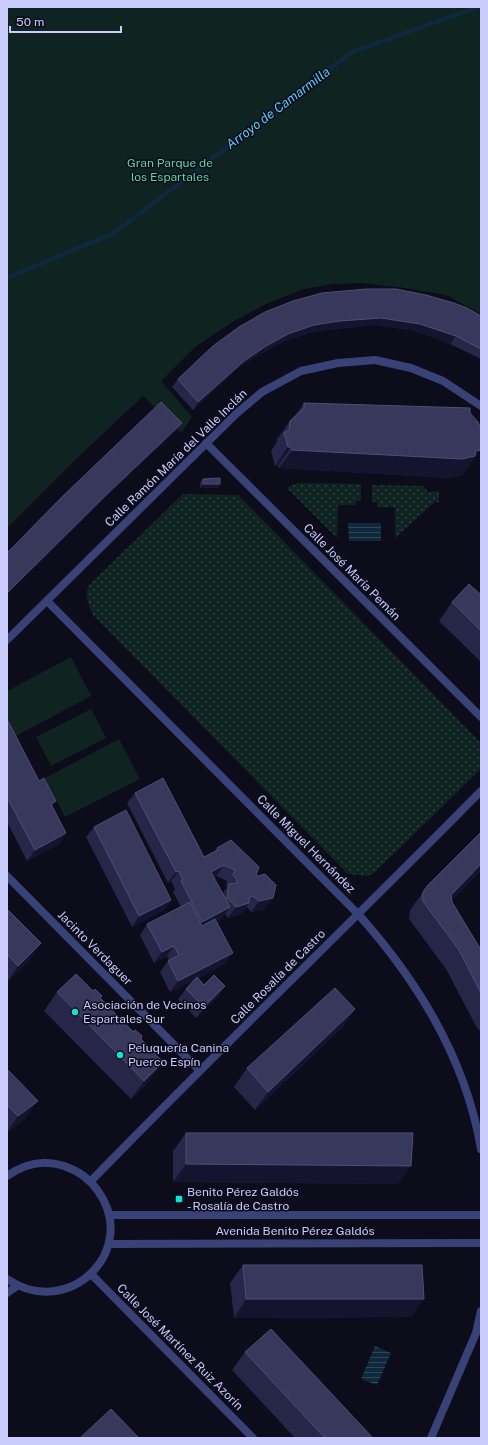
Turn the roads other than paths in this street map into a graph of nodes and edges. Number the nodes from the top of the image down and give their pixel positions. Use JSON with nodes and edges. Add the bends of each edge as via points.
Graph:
{"nodes":[{"id":1,"x":481,"y":406,"type":"edge"},
{"id":2,"x":206,"y":443,"type":"junction"},
{"id":3,"x":47,"y":601,"type":"junction"},
{"id":4,"x":7,"y":640,"type":"edge"},
{"id":5,"x":481,"y":717,"type":"edge"},
{"id":6,"x":481,"y":791,"type":"edge"},
{"id":7,"x":7,"y":876,"type":"edge"},
{"id":8,"x":358,"y":914,"type":"junction"},
{"id":9,"x":199,"y":1070,"type":"junction"},
{"id":10,"x":481,"y":1149,"type":"edge"},
{"id":11,"x":7,"y":1176,"type":"edge"},
{"id":12,"x":91,"y":1181,"type":"junction"},
{"id":13,"x":109,"y":1214,"type":"junction"},
{"id":14,"x":481,"y":1215,"type":"edge"},
{"id":15,"x":481,"y":1243,"type":"edge"},
{"id":16,"x":109,"y":1244,"type":"junction"},
{"id":17,"x":91,"y":1274,"type":"junction"},
{"id":18,"x":7,"y":1279,"type":"edge"},
{"id":19,"x":17,"y":1286,"type":"junction"},
{"id":20,"x":7,"y":1293,"type":"edge"},
{"id":21,"x":481,"y":1311,"type":"edge"},
{"id":22,"x":253,"y":1438,"type":"edge"},
{"id":23,"x":431,"y":1438,"type":"edge"}],
"edges":[{"from":1,"to":2,"type":"street","name":"Calle Ramón María del Valle Inclán","via":[[443,381],[411,368],[375,360],[338,363],[301,371],[262,392]]},
{"from":2,"to":3,"type":"street","name":"Calle Ramón María del Valle Inclán"},
{"from":2,"to":5,"type":"street","name":"Calle José María Pemán"},
{"from":3,"to":4,"type":"street","name":"Calle Ramón María del Valle Inclán"},
{"from":3,"to":8,"type":"street","name":"Calle Miguel Hernández"},
{"from":6,"to":8,"type":"street","name":"Calle Rosalía de Castro"},
{"from":7,"to":9,"type":"street","name":"Jacinto Verdaguer"},
{"from":8,"to":9,"type":"street","name":"Calle Rosalía de Castro"},
{"from":8,"to":10,"type":"street","name":"Calle Miguel Hernández","via":[[384,942],[424,1000],[455,1059],[477,1123]]},
{"from":9,"to":12,"type":"street","name":"Calle Rosalía de Castro"},
{"from":11,"to":12,"type":"street","via":[[16,1169],[34,1163],[56,1163],[75,1170]]},
{"from":12,"to":13,"type":"street","via":[[104,1199]]},
{"from":13,"to":14,"type":"street","name":"Avenida Benito Pérez Galdós"},
{"from":13,"to":16,"type":"street"},
{"from":15,"to":16,"type":"street","name":"Avenida Benito Pérez Galdós"},
{"from":16,"to":17,"type":"street","via":[[105,1255]]},
{"from":17,"to":19,"type":"street","via":[[69,1289],[52,1293],[33,1292]]},
{"from":17,"to":22,"type":"street","name":"Calle José Martínez Ruiz Azorín"},
{"from":18,"to":19,"type":"street"},
{"from":19,"to":20,"type":"street"},
{"from":21,"to":23,"type":"street","via":[[476,1333]]}]}
